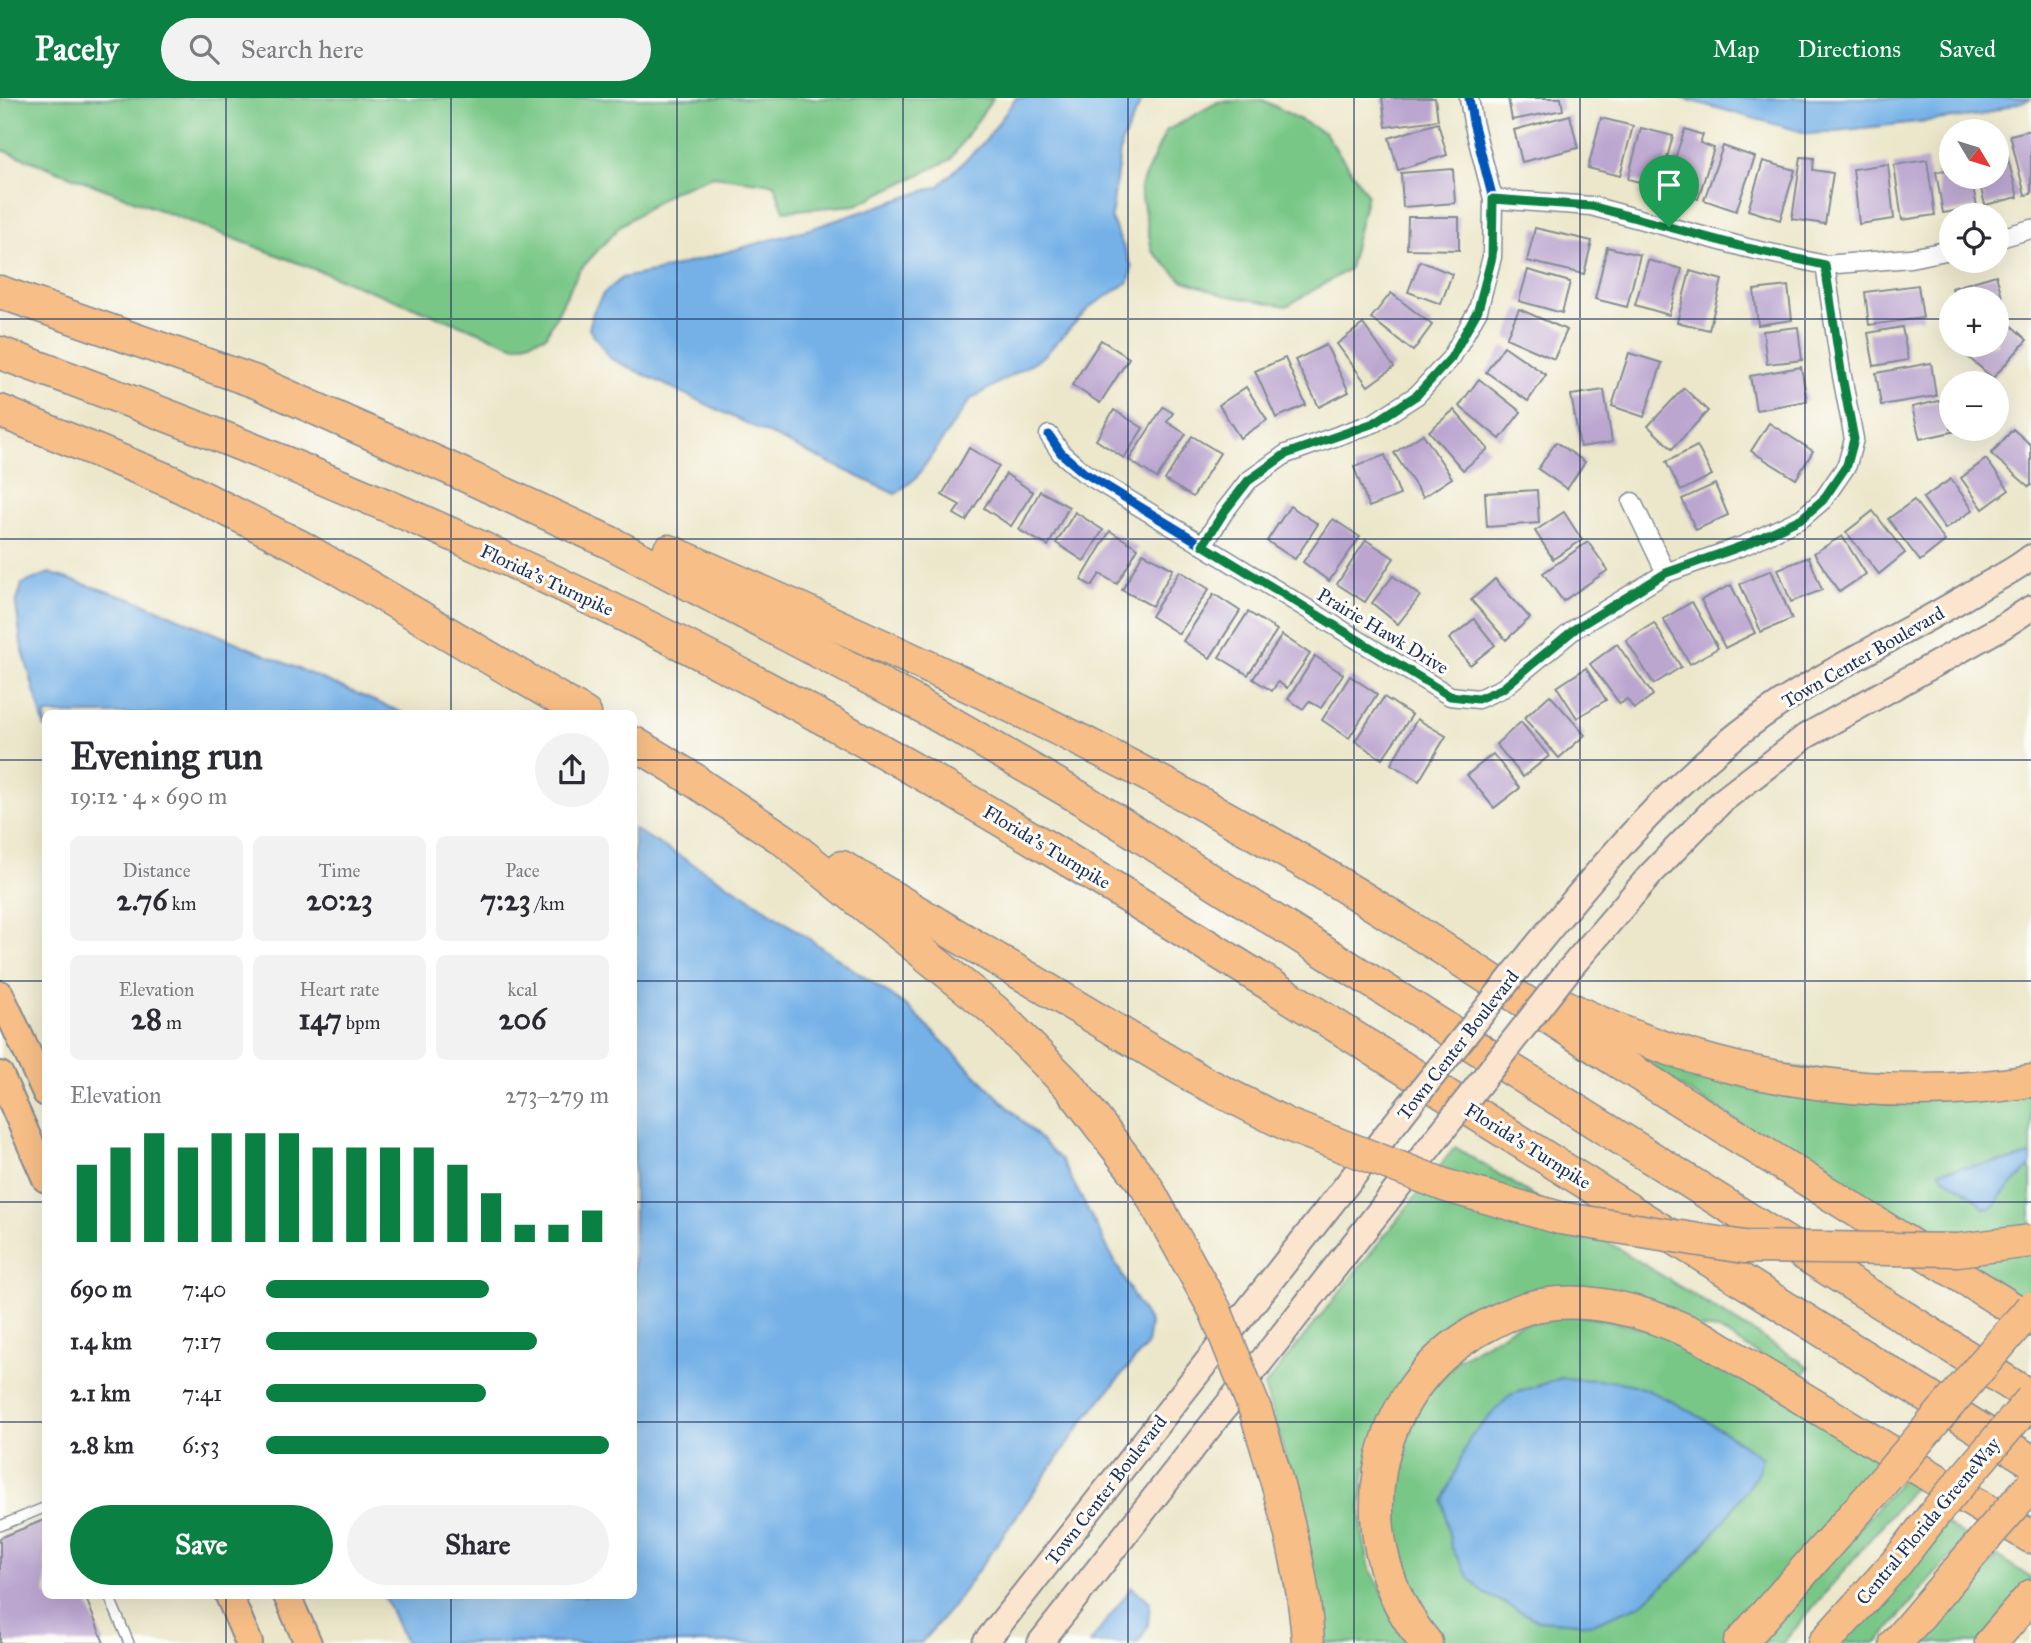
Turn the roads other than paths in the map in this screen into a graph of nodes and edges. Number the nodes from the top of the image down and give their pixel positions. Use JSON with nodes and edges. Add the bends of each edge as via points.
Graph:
{"nodes":[{"id":1,"x":1469,"y":98,"type":"edge"},
{"id":2,"x":1493,"y":199,"type":"junction"},
{"id":3,"x":2031,"y":229,"type":"edge"},
{"id":4,"x":2009,"y":235,"type":"edge"},
{"id":5,"x":1939,"y":252,"type":"edge"},
{"id":6,"x":1825,"y":265,"type":"junction"},
{"id":7,"x":0,"y":292,"type":"edge"},
{"id":8,"x":0,"y":352,"type":"edge"},
{"id":9,"x":256,"y":382,"type":"junction"},
{"id":10,"x":0,"y":411,"type":"edge"},
{"id":11,"x":1049,"y":435,"type":"dead end"},
{"id":12,"x":1632,"y":502,"type":"dead end"},
{"id":13,"x":1203,"y":545,"type":"junction"},
{"id":14,"x":2031,"y":557,"type":"edge"},
{"id":15,"x":1666,"y":573,"type":"junction"},
{"id":16,"x":2031,"y":608,"type":"edge"},
{"id":17,"x":578,"y":710,"type":"edge"},
{"id":18,"x":637,"y":745,"type":"edge"},
{"id":19,"x":678,"y":770,"type":"junction"},
{"id":20,"x":1407,"y":926,"type":"junction"},
{"id":21,"x":0,"y":994,"type":"edge"},
{"id":22,"x":0,"y":1075,"type":"edge"},
{"id":23,"x":2031,"y":1081,"type":"edge"},
{"id":24,"x":42,"y":1084,"type":"edge"},
{"id":25,"x":42,"y":1170,"type":"edge"},
{"id":26,"x":2031,"y":1241,"type":"edge"},
{"id":27,"x":2031,"y":1308,"type":"edge"},
{"id":28,"x":2031,"y":1320,"type":"edge"},
{"id":29,"x":2031,"y":1398,"type":"edge"},
{"id":30,"x":2031,"y":1461,"type":"edge"},
{"id":31,"x":2031,"y":1486,"type":"edge"},
{"id":32,"x":42,"y":1509,"type":"edge"},
{"id":33,"x":0,"y":1526,"type":"edge"},
{"id":34,"x":2031,"y":1537,"type":"edge"},
{"id":35,"x":2031,"y":1596,"type":"edge"},
{"id":36,"x":110,"y":1599,"type":"edge"},
{"id":37,"x":230,"y":1599,"type":"edge"},
{"id":38,"x":288,"y":1599,"type":"edge"},
{"id":39,"x":1308,"y":1637,"type":"edge"},
{"id":40,"x":129,"y":1643,"type":"edge"},
{"id":41,"x":249,"y":1643,"type":"edge"},
{"id":42,"x":307,"y":1643,"type":"edge"},
{"id":43,"x":985,"y":1643,"type":"edge"},
{"id":44,"x":1040,"y":1643,"type":"edge"},
{"id":45,"x":1426,"y":1643,"type":"edge"},
{"id":46,"x":1740,"y":1643,"type":"edge"},
{"id":47,"x":1824,"y":1643,"type":"edge"},
{"id":48,"x":1896,"y":1643,"type":"edge"},
{"id":49,"x":1991,"y":1643,"type":"edge"}],
"edges":[{"from":1,"to":2,"type":"street"},
{"from":2,"to":6,"type":"street","via":[[1591,206]]},
{"from":2,"to":13,"type":"street","via":[[1492,257],[1478,310],[1451,358],[1417,395],[1374,423],[1286,454],[1248,481]]},
{"from":3,"to":4,"type":"street"},
{"from":5,"to":6,"type":"street"},
{"from":6,"to":15,"type":"street","name":"Prairie Hawk Drive","via":[[1854,439],[1847,465],[1823,500],[1802,518],[1745,545]]},
{"from":7,"to":9,"type":"highway"},
{"from":8,"to":30,"type":"highway","name":"Florida's Turnpike","via":[[283,461],[582,595],[741,674],[1055,850]]},
{"from":9,"to":20,"type":"highway","via":[[630,533],[1065,732],[1264,838]]},
{"from":9,"to":29,"type":"highway","via":[[609,542],[914,701],[1082,799]]},
{"from":10,"to":17,"type":"highway","via":[[172,482],[303,548]]},
{"from":11,"to":13,"type":"street","name":"Prairie Hawk Drive","via":[[1083,472]]},
{"from":12,"to":15,"type":"street"},
{"from":13,"to":15,"type":"street","name":"Prairie Hawk Drive","via":[[1450,696],[1478,699],[1503,688],[1576,628]]},
{"from":14,"to":43,"type":"main road","name":"Town Center Boulevard","bridge":true,"via":[[1801,690],[1677,785],[1616,849],[1532,951]]},
{"from":16,"to":44,"type":"main road","name":"Town Center Boulevard","bridge":true,"via":[[1806,736],[1723,801],[1651,874],[1567,972]]},
{"from":18,"to":19,"type":"highway"},
{"from":19,"to":26,"type":"highway","bridge":true,"via":[[1201,1081],[1288,1125],[1447,1186],[1560,1218],[1744,1247],[1958,1250]]},
{"from":19,"to":39,"type":"highway","bridge":true,"via":[[784,841],[995,1011],[1071,1088],[1146,1186],[1215,1310],[1256,1412],[1284,1502]]},
{"from":20,"to":23,"type":"highway","via":[[1583,1016],[1708,1061],[1778,1077],[1853,1086],[1932,1089]]},
{"from":20,"to":28,"type":"highway"},
{"from":21,"to":24,"type":"main road"},
{"from":22,"to":25,"type":"main road"},
{"from":27,"to":46,"type":"highway","bridge":true},
{"from":29,"to":47,"type":"highway","name":"Central Florida GreeneWay","bridge":true},
{"from":31,"to":48,"type":"highway","bridge":true},
{"from":32,"to":33,"type":"lane"},
{"from":34,"to":45,"type":"highway","via":[[1673,1323],[1622,1307],[1541,1305],[1501,1318],[1434,1362],[1408,1397],[1389,1435],[1378,1475],[1376,1518],[1381,1558],[1394,1595]]},
{"from":35,"to":49,"type":"highway"},
{"from":36,"to":40,"type":"lane"},
{"from":37,"to":41,"type":"main road"},
{"from":38,"to":42,"type":"main road"}]}
